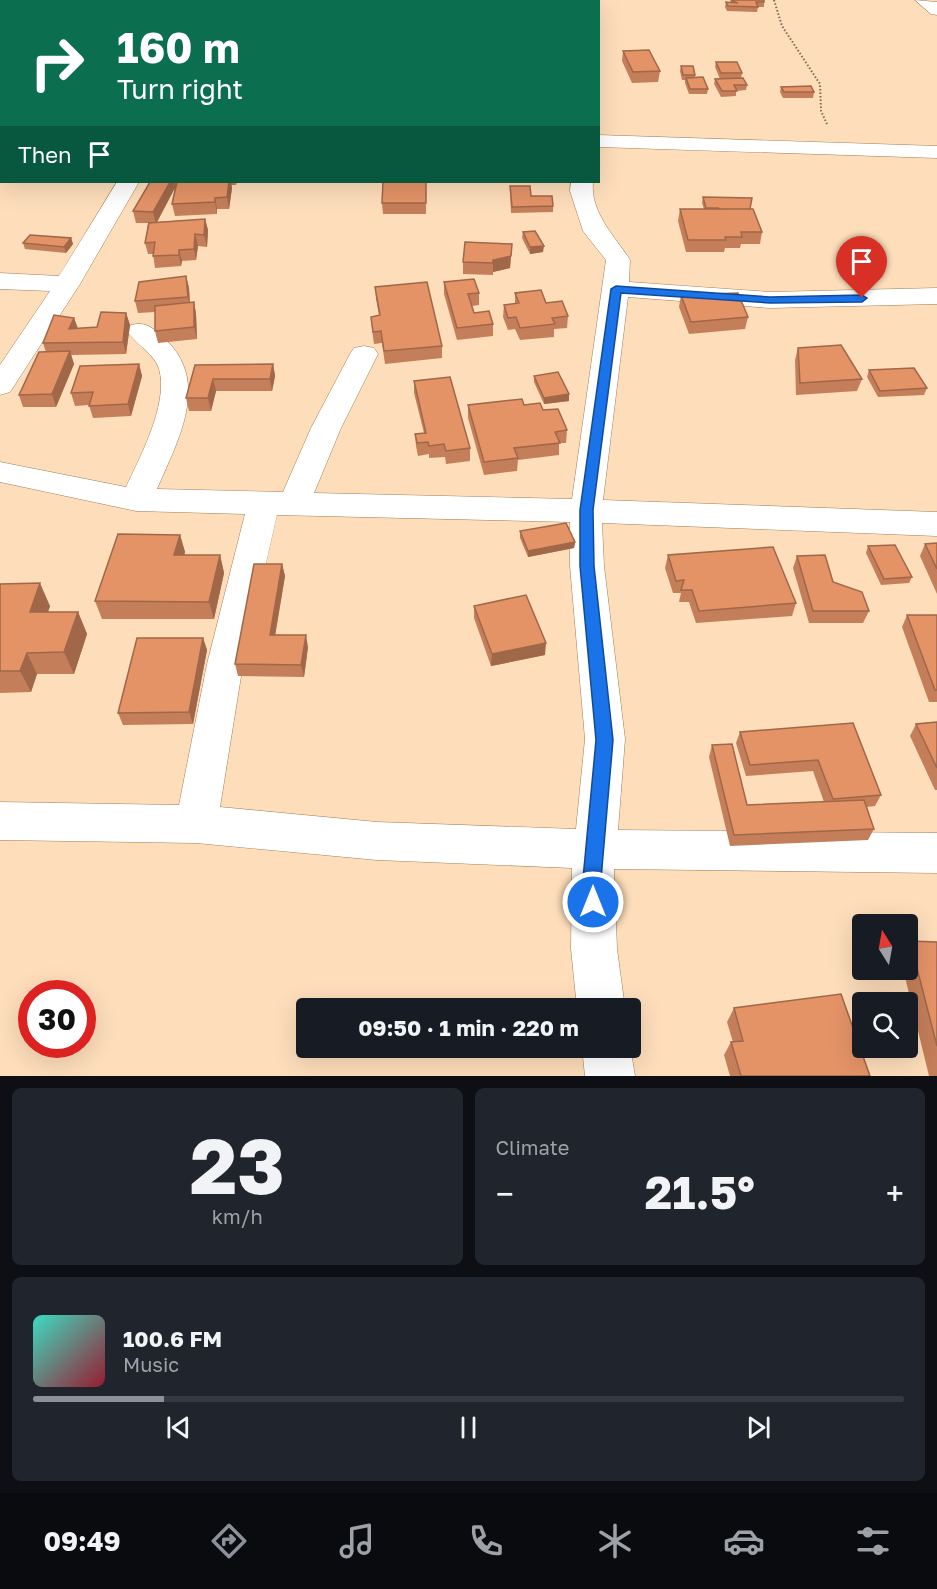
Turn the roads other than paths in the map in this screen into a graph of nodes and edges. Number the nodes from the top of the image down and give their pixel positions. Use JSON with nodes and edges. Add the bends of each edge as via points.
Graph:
{"nodes":[{"id":1,"x":923,"y":0,"type":"edge"},
{"id":2,"x":937,"y":10,"type":"edge"},
{"id":3,"x":600,"y":141,"type":"edge"},
{"id":4,"x":937,"y":152,"type":"edge"},
{"id":5,"x":127,"y":183,"type":"edge"},
{"id":6,"x":582,"y":183,"type":"edge"},
{"id":7,"x":0,"y":281,"type":"edge"},
{"id":8,"x":67,"y":284,"type":"junction"},
{"id":9,"x":616,"y":289,"type":"junction"},
{"id":10,"x":937,"y":296,"type":"edge"},
{"id":11,"x":140,"y":331,"type":"dead end"},
{"id":12,"x":364,"y":354,"type":"dead end"},
{"id":13,"x":0,"y":386,"type":"edge"},
{"id":14,"x":0,"y":472,"type":"edge"},
{"id":15,"x":136,"y":500,"type":"junction"},
{"id":16,"x":278,"y":505,"type":"junction"},
{"id":17,"x":586,"y":510,"type":"junction"},
{"id":18,"x":937,"y":524,"type":"edge"},
{"id":19,"x":0,"y":821,"type":"edge"},
{"id":20,"x":196,"y":824,"type":"junction"},
{"id":21,"x":597,"y":849,"type":"junction"},
{"id":22,"x":937,"y":853,"type":"edge"},
{"id":23,"x":600,"y":998,"type":"edge"},
{"id":24,"x":608,"y":1058,"type":"edge"},
{"id":25,"x":610,"y":1076,"type":"edge"}],
"edges":[{"from":1,"to":2,"type":"street"},
{"from":3,"to":4,"type":"street"},
{"from":5,"to":8,"type":"street"},
{"from":6,"to":9,"type":"street","via":[[581,191],[596,231],[618,260]]},
{"from":7,"to":8,"type":"street"},
{"from":8,"to":13,"type":"street"},
{"from":9,"to":10,"type":"street","via":[[770,300]]},
{"from":9,"to":17,"type":"street"},
{"from":11,"to":15,"type":"street","via":[[171,363],[174,392],[172,416]]},
{"from":12,"to":16,"type":"street","via":[[326,428]]},
{"from":14,"to":15,"type":"street"},
{"from":15,"to":16,"type":"street"},
{"from":16,"to":17,"type":"street"},
{"from":16,"to":20,"type":"street","via":[[225,664]]},
{"from":17,"to":18,"type":"street"},
{"from":17,"to":21,"type":"street","via":[[587,566],[604,740]]},
{"from":19,"to":20,"type":"street"},
{"from":20,"to":21,"type":"street","via":[[377,841]]},
{"from":21,"to":22,"type":"street"},
{"from":21,"to":23,"type":"street","via":[[592,890]]},
{"from":24,"to":25,"type":"street"}]}
